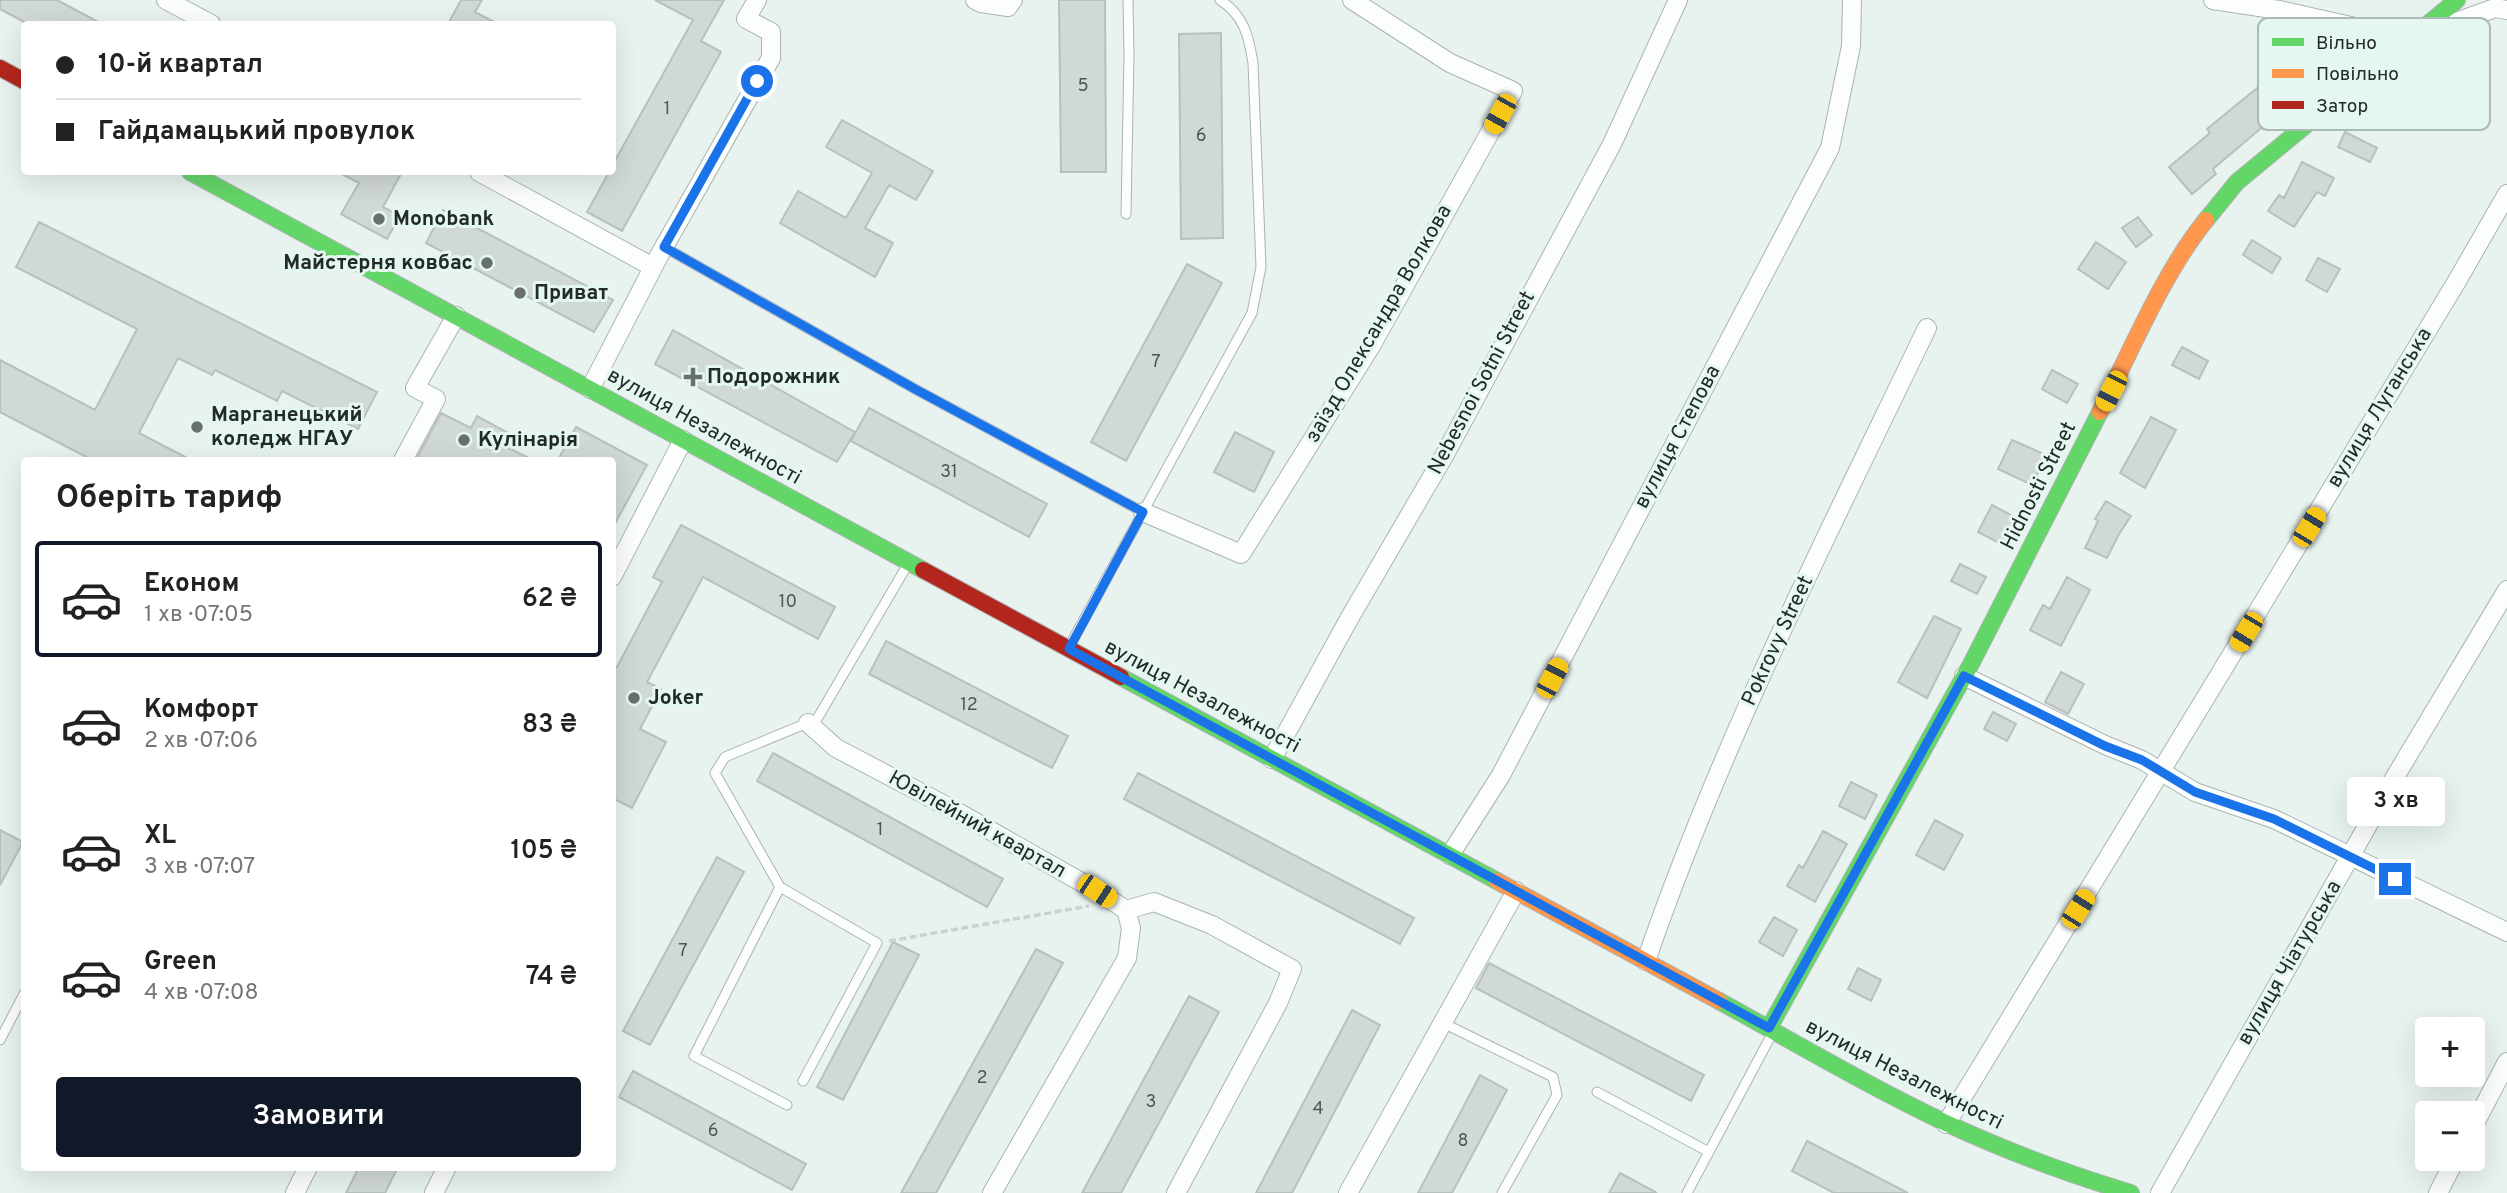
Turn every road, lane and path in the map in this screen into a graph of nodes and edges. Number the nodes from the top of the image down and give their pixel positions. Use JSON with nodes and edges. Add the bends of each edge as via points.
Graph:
{"nodes":[{"id":1,"x":166,"y":0,"type":"edge"},
{"id":2,"x":757,"y":0,"type":"edge"},
{"id":3,"x":975,"y":0,"type":"edge"},
{"id":4,"x":1013,"y":0,"type":"edge"},
{"id":5,"x":1128,"y":0,"type":"edge"},
{"id":6,"x":1220,"y":0,"type":"edge"},
{"id":7,"x":1352,"y":0,"type":"edge"},
{"id":8,"x":1678,"y":0,"type":"edge"},
{"id":9,"x":1852,"y":0,"type":"edge"},
{"id":10,"x":2213,"y":0,"type":"edge"},
{"id":11,"x":2457,"y":0,"type":"edge"},
{"id":12,"x":2507,"y":10,"type":"edge"},
{"id":13,"x":2315,"y":18,"type":"edge"},
{"id":14,"x":2435,"y":18,"type":"edge"},
{"id":15,"x":2467,"y":18,"type":"edge"},
{"id":16,"x":205,"y":21,"type":"edge"},
{"id":17,"x":0,"y":68,"type":"edge"},
{"id":18,"x":21,"y":79,"type":"edge"},
{"id":19,"x":2300,"y":130,"type":"edge"},
{"id":20,"x":196,"y":175,"type":"edge"},
{"id":21,"x":484,"y":175,"type":"edge"},
{"id":22,"x":2507,"y":194,"type":"edge"},
{"id":23,"x":1126,"y":214,"type":"dead end"},
{"id":24,"x":664,"y":247,"type":"junction"},
{"id":25,"x":653,"y":267,"type":"junction"},
{"id":26,"x":456,"y":316,"type":"junction"},
{"id":27,"x":1927,"y":328,"type":"dead end"},
{"id":28,"x":590,"y":389,"type":"junction"},
{"id":29,"x":683,"y":440,"type":"junction"},
{"id":30,"x":405,"y":457,"type":"edge"},
{"id":31,"x":1143,"y":512,"type":"junction"},
{"id":32,"x":909,"y":562,"type":"junction"},
{"id":33,"x":616,"y":569,"type":"edge"},
{"id":34,"x":2507,"y":590,"type":"edge"},
{"id":35,"x":1069,"y":649,"type":"junction"},
{"id":36,"x":1964,"y":676,"type":"junction"},
{"id":37,"x":808,"y":723,"type":"junction"},
{"id":38,"x":1272,"y":759,"type":"junction"},
{"id":39,"x":2161,"y":771,"type":"junction"},
{"id":40,"x":1450,"y":855,"type":"junction"},
{"id":41,"x":2350,"y":856,"type":"junction"},
{"id":42,"x":780,"y":887,"type":"junction"},
{"id":43,"x":1516,"y":891,"type":"junction"},
{"id":44,"x":1119,"y":905,"type":"junction"},
{"id":45,"x":2507,"y":932,"type":"edge"},
{"id":46,"x":877,"y":943,"type":"junction"},
{"id":47,"x":1646,"y":961,"type":"junction"},
{"id":48,"x":21,"y":1000,"type":"edge"},
{"id":49,"x":1443,"y":1023,"type":"junction"},
{"id":50,"x":1771,"y":1029,"type":"junction"},
{"id":51,"x":0,"y":1040,"type":"edge"},
{"id":52,"x":2507,"y":1062,"type":"edge"},
{"id":53,"x":803,"y":1080,"type":"dead end"},
{"id":54,"x":1597,"y":1092,"type":"dead end"},
{"id":55,"x":2485,"y":1104,"type":"edge"},
{"id":56,"x":787,"y":1105,"type":"dead end"},
{"id":57,"x":1946,"y":1124,"type":"junction"},
{"id":58,"x":1709,"y":1152,"type":"junction"},
{"id":59,"x":306,"y":1171,"type":"edge"},
{"id":60,"x":445,"y":1171,"type":"edge"},
{"id":61,"x":2449,"y":1171,"type":"edge"},
{"id":62,"x":295,"y":1193,"type":"edge"},
{"id":63,"x":434,"y":1193,"type":"edge"},
{"id":64,"x":992,"y":1193,"type":"edge"},
{"id":65,"x":1175,"y":1193,"type":"edge"},
{"id":66,"x":1348,"y":1193,"type":"edge"},
{"id":67,"x":1502,"y":1193,"type":"edge"},
{"id":68,"x":1687,"y":1193,"type":"edge"},
{"id":69,"x":2131,"y":1193,"type":"edge"},
{"id":70,"x":2160,"y":1193,"type":"edge"},
{"id":71,"x":2438,"y":1193,"type":"edge"}],
"edges":[{"from":1,"to":16,"type":"street"},
{"from":2,"to":24,"type":"street","via":[[746,19],[771,32],[771,58]]},
{"from":3,"to":4,"type":"street","via":[[1008,7]]},
{"from":5,"to":23,"type":"lane"},
{"from":6,"to":31,"type":"lane","via":[[1233,8],[1248,33],[1254,63],[1261,267],[1252,313]]},
{"from":7,"to":31,"type":"street","name":"заїзд Олександра Волкова","via":[[1450,64],[1513,91],[1371,346],[1241,554]]},
{"from":8,"to":38,"type":"street","name":"Nebesnoi Sotni Street","via":[[1612,144],[1444,456]]},
{"from":9,"to":40,"type":"street","name":"вулиця Степова","via":[[1851,46],[1829,148],[1502,775]]},
{"from":10,"to":13,"type":"street"},
{"from":11,"to":14,"type":"main road","name":"Hidnosti Street"},
{"from":12,"to":15,"type":"street","via":[[2495,8]]},
{"from":17,"to":18,"type":"main road"},
{"from":19,"to":36,"type":"main road","name":"Hidnosti Street","via":[[2237,182],[2195,234]]},
{"from":20,"to":26,"type":"main road","name":"вулиця Незалежності"},
{"from":21,"to":25,"type":"street"},
{"from":22,"to":39,"type":"street","name":"вулиця Луганська"},
{"from":24,"to":25,"type":"street"},
{"from":24,"to":31,"type":"lane"},
{"from":25,"to":28,"type":"street"},
{"from":26,"to":28,"type":"main road","name":"вулиця Незалежності"},
{"from":26,"to":30,"type":"street","via":[[415,388],[436,398]]},
{"from":27,"to":47,"type":"street","name":"Pokrovy Street","via":[[1756,684]]},
{"from":28,"to":29,"type":"main road","name":"вулиця Незалежності"},
{"from":29,"to":32,"type":"main road","name":"вулиця Незалежності"},
{"from":29,"to":33,"type":"street"},
{"from":31,"to":35,"type":"lane"},
{"from":32,"to":35,"type":"main road","name":"вулиця Незалежності"},
{"from":32,"to":37,"type":"lane","via":[[817,719]]},
{"from":34,"to":41,"type":"street","name":"вулиця Чіатурська"},
{"from":35,"to":38,"type":"main road","name":"вулиця Незалежності"},
{"from":36,"to":39,"type":"street"},
{"from":36,"to":50,"type":"main road","name":"Hidnosti Street"},
{"from":37,"to":42,"type":"lane","via":[[724,757],[715,773]]},
{"from":37,"to":44,"type":"street","name":"Ювілейний квартал","via":[[836,748]]},
{"from":38,"to":40,"type":"main road","name":"вулиця Незалежності"},
{"from":39,"to":41,"type":"street","via":[[2195,792],[2274,819]]},
{"from":39,"to":57,"type":"street","name":"вулиця Луганська"},
{"from":40,"to":43,"type":"main road","name":"вулиця Незалежності"},
{"from":41,"to":45,"type":"street"},
{"from":41,"to":70,"type":"street","name":"вулиця Чіатурська"},
{"from":42,"to":46,"type":"lane"},
{"from":42,"to":56,"type":"lane","via":[[694,1056]]},
{"from":43,"to":47,"type":"main road","name":"вулиця Незалежності"},
{"from":43,"to":49,"type":"street"},
{"from":44,"to":46,"type":"path"},
{"from":44,"to":64,"type":"street","via":[[1131,928],[1126,958]]},
{"from":44,"to":65,"type":"street","via":[[1154,902],[1212,925],[1292,969]]},
{"from":46,"to":53,"type":"lane"},
{"from":47,"to":50,"type":"main road","name":"вулиця Незалежності"},
{"from":48,"to":51,"type":"lane"},
{"from":49,"to":66,"type":"street"},
{"from":49,"to":67,"type":"lane","via":[[1553,1077],[1557,1095]]},
{"from":50,"to":57,"type":"main road","name":"вулиця Незалежності"},
{"from":50,"to":58,"type":"lane"},
{"from":52,"to":55,"type":"street"},
{"from":54,"to":58,"type":"lane"},
{"from":57,"to":69,"type":"main road","name":"вулиця Незалежності","via":[[2020,1156]]},
{"from":58,"to":68,"type":"lane"},
{"from":59,"to":62,"type":"street"},
{"from":60,"to":63,"type":"street"},
{"from":61,"to":71,"type":"street"}]}
